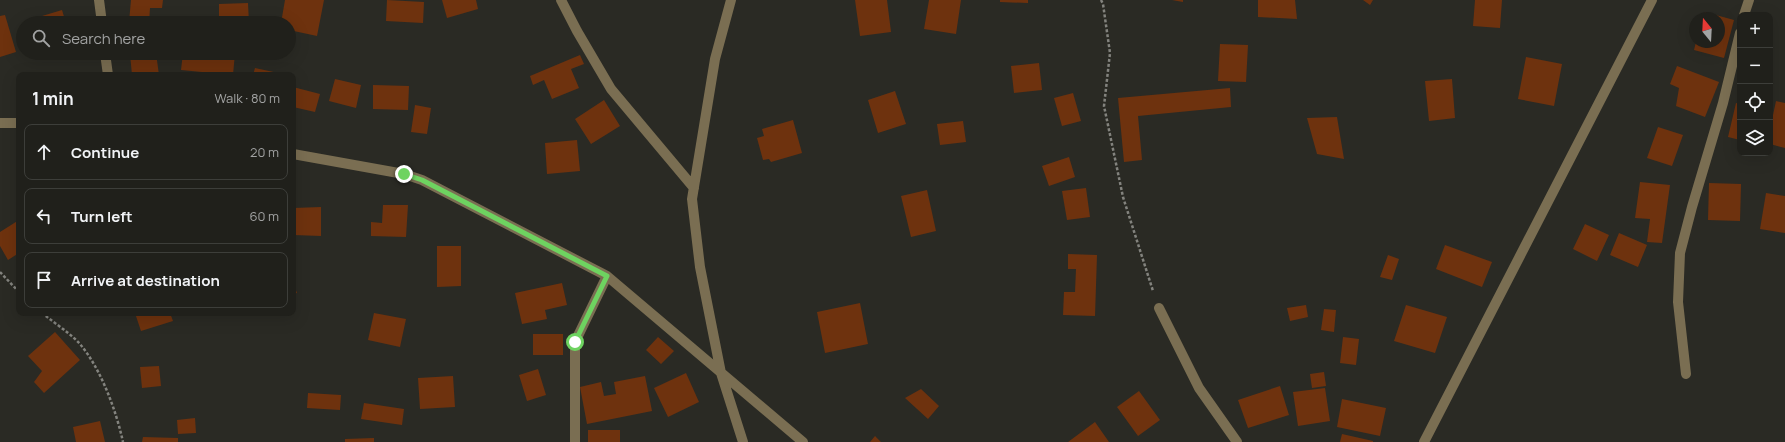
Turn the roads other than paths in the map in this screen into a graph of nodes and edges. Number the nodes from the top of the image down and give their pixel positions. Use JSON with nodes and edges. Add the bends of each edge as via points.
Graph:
{"nodes":[{"id":1,"x":99,"y":0,"type":"edge"},
{"id":2,"x":561,"y":0,"type":"edge"},
{"id":3,"x":731,"y":0,"type":"edge"},
{"id":4,"x":1652,"y":0,"type":"edge"},
{"id":5,"x":1749,"y":0,"type":"edge"},
{"id":6,"x":1745,"y":12,"type":"edge"},
{"id":7,"x":101,"y":16,"type":"edge"},
{"id":8,"x":1737,"y":46,"type":"edge"},
{"id":9,"x":106,"y":60,"type":"edge"},
{"id":10,"x":108,"y":72,"type":"edge"},
{"id":11,"x":0,"y":123,"type":"edge"},
{"id":12,"x":16,"y":123,"type":"edge"},
{"id":13,"x":296,"y":155,"type":"edge"},
{"id":14,"x":694,"y":188,"type":"junction"},
{"id":15,"x":607,"y":276,"type":"junction"},
{"id":16,"x":1159,"y":308,"type":"road end"},
{"id":17,"x":721,"y":373,"type":"junction"},
{"id":18,"x":1686,"y":374,"type":"dead end"},
{"id":19,"x":575,"y":442,"type":"edge"},
{"id":20,"x":743,"y":442,"type":"edge"},
{"id":21,"x":803,"y":442,"type":"edge"},
{"id":22,"x":1237,"y":442,"type":"edge"},
{"id":23,"x":1424,"y":442,"type":"edge"}],
"edges":[{"from":1,"to":7,"type":"street"},
{"from":2,"to":14,"type":"street","via":[[611,89]]},
{"from":3,"to":14,"type":"street","via":[[715,59]]},
{"from":4,"to":23,"type":"street"},
{"from":5,"to":6,"type":"street"},
{"from":8,"to":18,"type":"street","via":[[1724,103],[1680,253],[1678,302]]},
{"from":9,"to":10,"type":"street"},
{"from":11,"to":12,"type":"street"},
{"from":13,"to":15,"type":"street","via":[[404,174],[422,180]]},
{"from":14,"to":17,"type":"street","via":[[692,199],[698,251]]},
{"from":15,"to":17,"type":"street"},
{"from":15,"to":19,"type":"street","via":[[575,342]]},
{"from":16,"to":22,"type":"street","via":[[1198,388]]},
{"from":17,"to":20,"type":"street"},
{"from":17,"to":21,"type":"street"}]}
